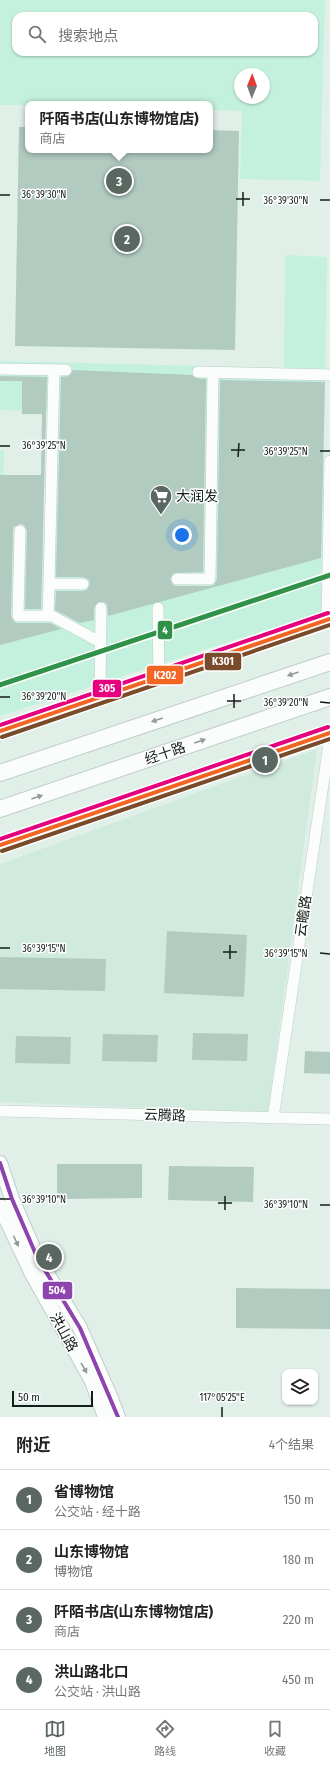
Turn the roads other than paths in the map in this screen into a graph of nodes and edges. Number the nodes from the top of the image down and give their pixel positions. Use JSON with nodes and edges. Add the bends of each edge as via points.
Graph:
{"nodes":[{"id":1,"x":0,"y":369,"type":"edge"},
{"id":2,"x":54,"y":370,"type":"dead end"},
{"id":3,"x":66,"y":370,"type":"dead end"},
{"id":4,"x":198,"y":372,"type":"dead end"},
{"id":5,"x":212,"y":373,"type":"junction"},
{"id":6,"x":330,"y":375,"type":"edge"},
{"id":7,"x":330,"y":461,"type":"edge"},
{"id":8,"x":329,"y":517,"type":"edge"},
{"id":9,"x":20,"y":530,"type":"dead end"},
{"id":10,"x":177,"y":579,"type":"dead end"},
{"id":11,"x":49,"y":584,"type":"junction"},
{"id":12,"x":83,"y":584,"type":"dead end"},
{"id":13,"x":101,"y":608,"type":"dead end"},
{"id":14,"x":158,"y":608,"type":"dead end"},
{"id":15,"x":48,"y":616,"type":"junction"},
{"id":16,"x":328,"y":620,"type":"edge"},
{"id":17,"x":100,"y":642,"type":"junction"},
{"id":18,"x":330,"y":662,"type":"edge"},
{"id":19,"x":159,"y":676,"type":"junction"},
{"id":20,"x":330,"y":697,"type":"edge"},
{"id":21,"x":100,"y":698,"type":"junction"},
{"id":22,"x":0,"y":731,"type":"edge"},
{"id":23,"x":330,"y":733,"type":"edge"},
{"id":24,"x":330,"y":738,"type":"edge"},
{"id":25,"x":0,"y":773,"type":"edge"},
{"id":26,"x":0,"y":809,"type":"edge"},
{"id":27,"x":0,"y":845,"type":"edge"},
{"id":28,"x":0,"y":1111,"type":"edge"},
{"id":29,"x":273,"y":1118,"type":"junction"},
{"id":30,"x":330,"y":1119,"type":"edge"},
{"id":31,"x":0,"y":1163,"type":"edge"},
{"id":32,"x":0,"y":1206,"type":"edge"},
{"id":33,"x":105,"y":1417,"type":"edge"},
{"id":34,"x":118,"y":1417,"type":"edge"}],
"edges":[{"from":1,"to":3,"type":"street"},
{"from":2,"to":11,"type":"street"},
{"from":4,"to":5,"type":"street"},
{"from":5,"to":6,"type":"street"},
{"from":5,"to":10,"type":"street","via":[[210,579]]},
{"from":7,"to":8,"type":"street"},
{"from":8,"to":16,"type":"street"},
{"from":9,"to":15,"type":"street","via":[[18,616]]},
{"from":11,"to":12,"type":"street"},
{"from":11,"to":15,"type":"street"},
{"from":13,"to":17,"type":"street"},
{"from":14,"to":19,"type":"street"},
{"from":15,"to":17,"type":"street"},
{"from":16,"to":19,"type":"main road"},
{"from":17,"to":21,"type":"street"},
{"from":18,"to":25,"type":"highway","one_way":true},
{"from":19,"to":21,"type":"main road"},
{"from":26,"to":20,"type":"highway","name":"经十路","one_way":true},
{"from":21,"to":22,"type":"main road"},
{"from":23,"to":27,"type":"main road"},
{"from":24,"to":29,"type":"street","name":"云瞻路"},
{"from":28,"to":29,"type":"street","name":"云腾路"},
{"from":29,"to":30,"type":"street","name":"云腾路"},
{"from":31,"to":34,"type":"main road","name":"洪山路","via":[[37,1258],[80,1328]]},
{"from":32,"to":33,"type":"main road","name":"洪山路","one_way":true,"via":[[31,1272],[92,1381]]}]}
